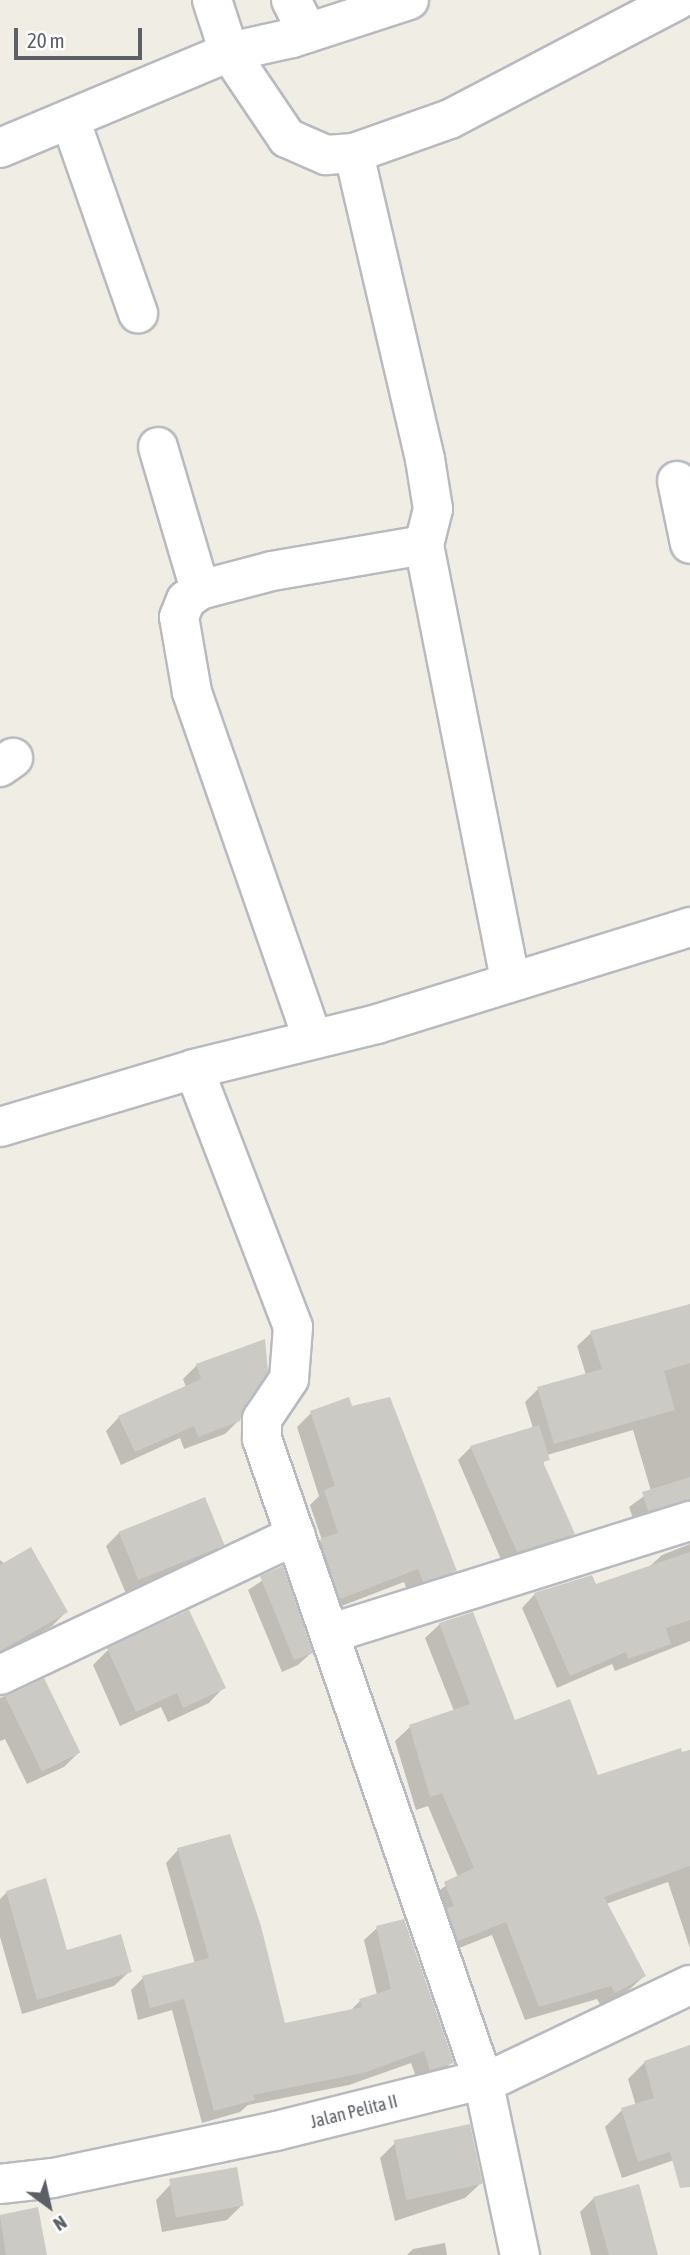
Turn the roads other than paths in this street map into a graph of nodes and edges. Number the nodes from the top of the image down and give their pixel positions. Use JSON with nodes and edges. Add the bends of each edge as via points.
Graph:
{"nodes":[{"id":1,"x":212,"y":0,"type":"edge"},
{"id":2,"x":291,"y":0,"type":"edge"},
{"id":3,"x":409,"y":0,"type":"edge"},
{"id":4,"x":678,"y":0,"type":"edge"},
{"id":5,"x":300,"y":36,"type":"junction"},
{"id":6,"x":237,"y":51,"type":"junction"},
{"id":7,"x":70,"y":119,"type":"junction"},
{"id":8,"x":0,"y":148,"type":"edge"},
{"id":9,"x":354,"y":153,"type":"junction"},
{"id":10,"x":138,"y":313,"type":"dead end"},
{"id":11,"x":158,"y":447,"type":"dead end"},
{"id":12,"x":677,"y":481,"type":"dead end"},
{"id":13,"x":690,"y":544,"type":"edge"},
{"id":14,"x":424,"y":545,"type":"junction"},
{"id":15,"x":200,"y":590,"type":"junction"},
{"id":16,"x":690,"y":927,"type":"edge"},
{"id":17,"x":510,"y":981,"type":"junction"},
{"id":18,"x":312,"y":1037,"type":"junction"},
{"id":19,"x":194,"y":1069,"type":"junction"},
{"id":20,"x":0,"y":1126,"type":"edge"},
{"id":21,"x":690,"y":1521,"type":"edge"},
{"id":22,"x":296,"y":1535,"type":"junction"},
{"id":23,"x":332,"y":1633,"type":"junction"},
{"id":24,"x":0,"y":1675,"type":"edge"},
{"id":25,"x":690,"y":1985,"type":"edge"},
{"id":26,"x":483,"y":2080,"type":"junction"},
{"id":27,"x":0,"y":2184,"type":"edge"},
{"id":28,"x":520,"y":2255,"type":"edge"}],
"edges":[{"from":1,"to":6,"type":"street"},
{"from":2,"to":5,"type":"street"},
{"from":3,"to":5,"type":"street"},
{"from":4,"to":9,"type":"street","via":[[450,119]]},
{"from":5,"to":6,"type":"street"},
{"from":6,"to":7,"type":"street"},
{"from":6,"to":9,"type":"street","via":[[287,138],[326,155]]},
{"from":7,"to":8,"type":"street"},
{"from":7,"to":10,"type":"street"},
{"from":9,"to":14,"type":"street","via":[[427,471],[433,509]]},
{"from":11,"to":15,"type":"street"},
{"from":12,"to":13,"type":"street"},
{"from":14,"to":15,"type":"street","via":[[272,570]]},
{"from":14,"to":17,"type":"street"},
{"from":15,"to":18,"type":"street","via":[[186,600],[179,617],[192,692]]},
{"from":16,"to":17,"type":"street"},
{"from":17,"to":18,"type":"street","via":[[377,1024]]},
{"from":18,"to":19,"type":"street"},
{"from":19,"to":20,"type":"street"},
{"from":19,"to":22,"type":"street","via":[[293,1327],[289,1379],[261,1426]]},
{"from":21,"to":23,"type":"street"},
{"from":22,"to":23,"type":"street"},
{"from":22,"to":24,"type":"street"},
{"from":23,"to":26,"type":"street"},
{"from":25,"to":26,"type":"street","name":"Jalan Pelita II"},
{"from":26,"to":27,"type":"street","name":"Jalan Pelita II","via":[[276,2132],[53,2178]]},
{"from":26,"to":28,"type":"street"}]}
